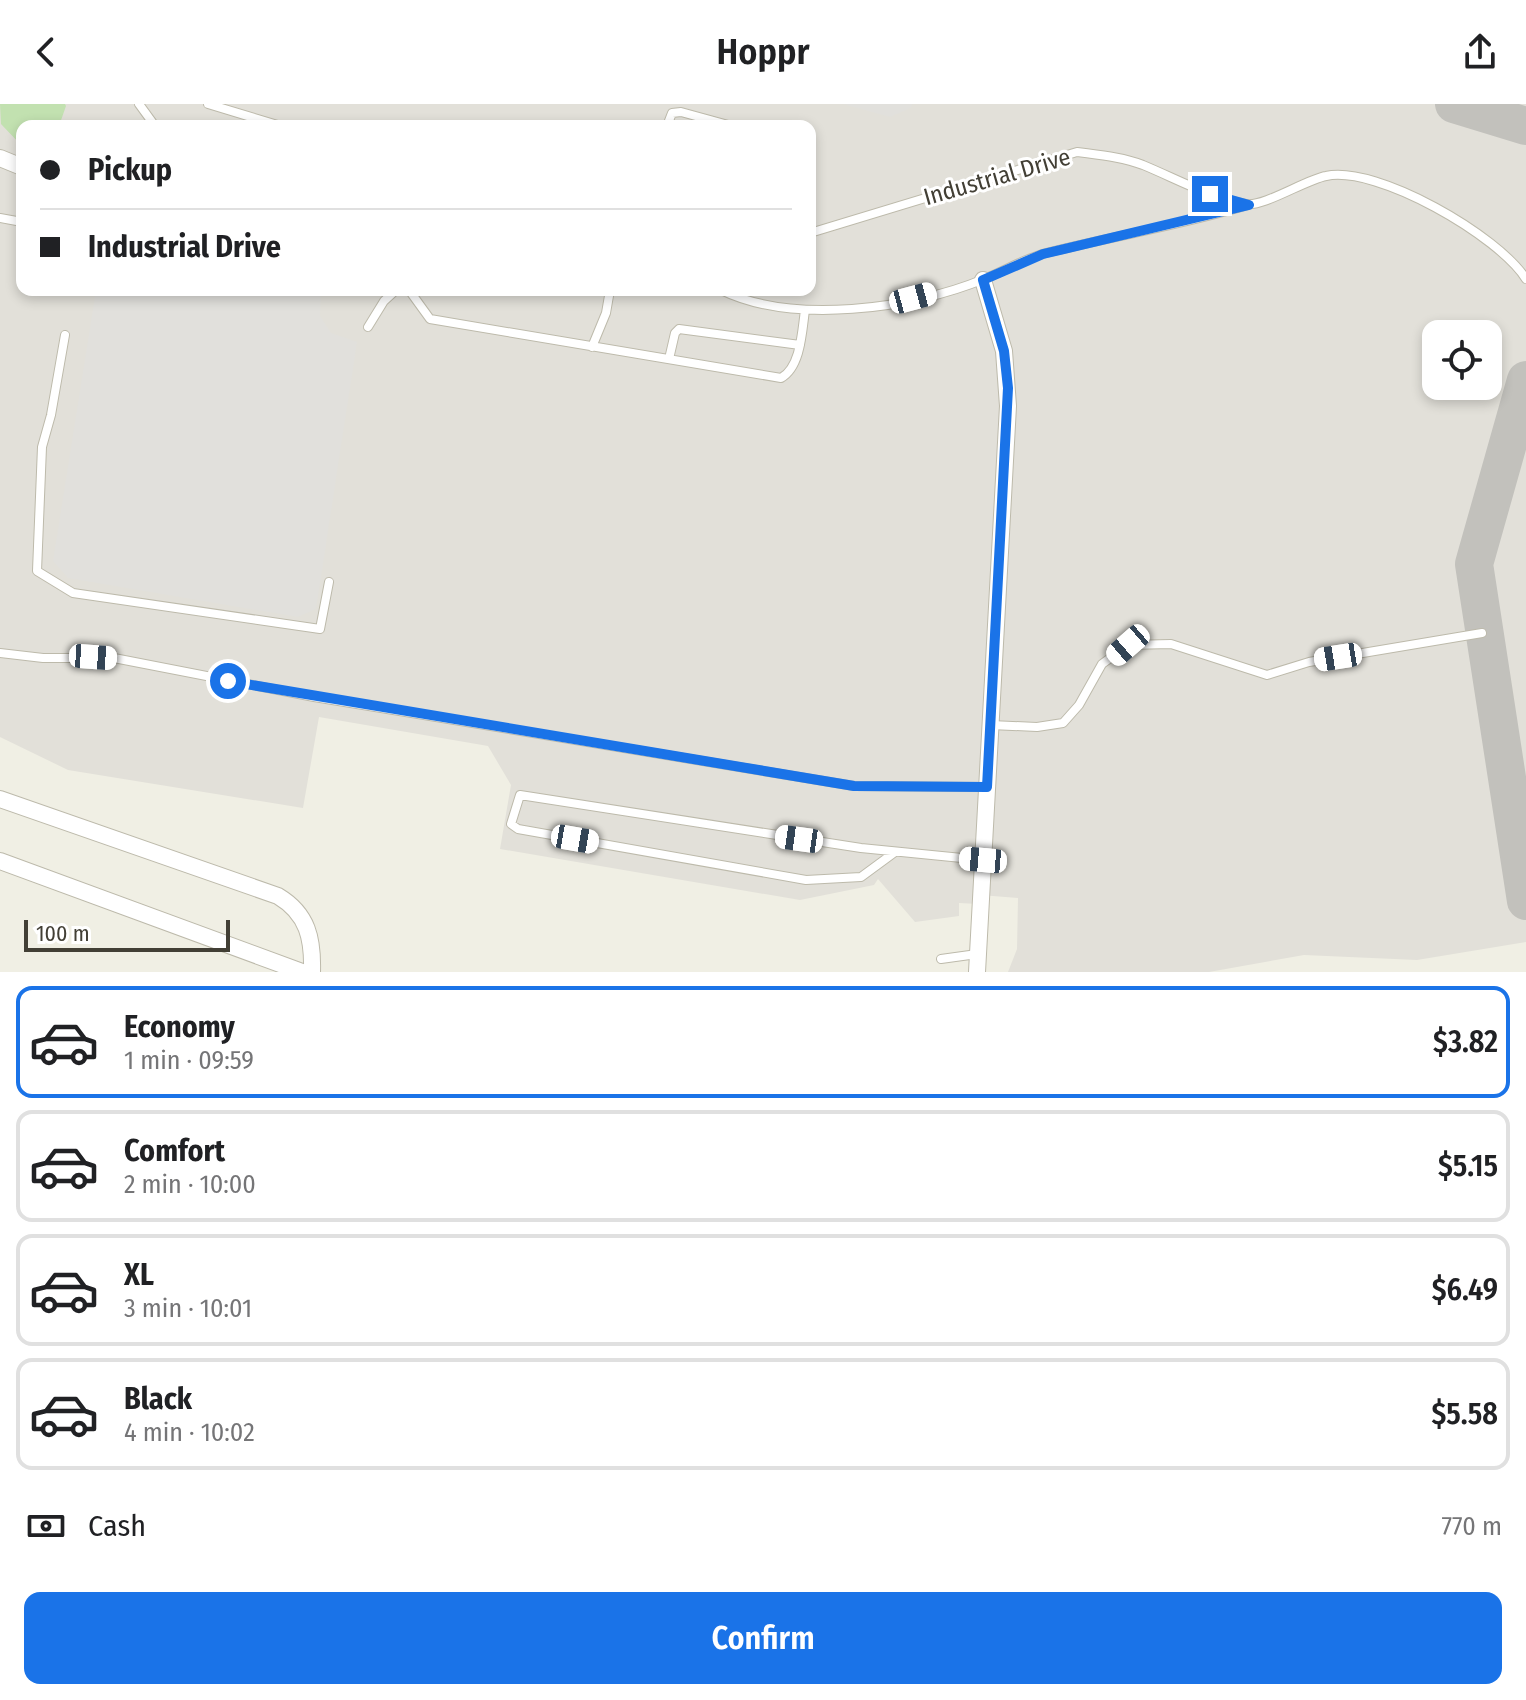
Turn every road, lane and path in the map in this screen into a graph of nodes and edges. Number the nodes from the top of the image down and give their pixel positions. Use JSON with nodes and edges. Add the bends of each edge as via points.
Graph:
{"nodes":[{"id":1,"x":208,"y":104,"type":"edge"},
{"id":2,"x":261,"y":120,"type":"edge"},
{"id":3,"x":669,"y":120,"type":"edge"},
{"id":4,"x":700,"y":120,"type":"edge"},
{"id":5,"x":1249,"y":205,"type":"junction"},
{"id":6,"x":816,"y":231,"type":"edge"},
{"id":7,"x":1526,"y":279,"type":"edge"},
{"id":8,"x":983,"y":280,"type":"junction"},
{"id":9,"x":389,"y":296,"type":"edge"},
{"id":10,"x":413,"y":296,"type":"edge"},
{"id":11,"x":610,"y":296,"type":"edge"},
{"id":12,"x":734,"y":296,"type":"edge"},
{"id":13,"x":805,"y":310,"type":"junction"},
{"id":14,"x":368,"y":327,"type":"dead end"},
{"id":15,"x":65,"y":335,"type":"dead end"},
{"id":16,"x":800,"y":345,"type":"junction"},
{"id":17,"x":592,"y":347,"type":"junction"},
{"id":18,"x":669,"y":359,"type":"junction"},
{"id":19,"x":329,"y":582,"type":"dead end"},
{"id":20,"x":1482,"y":633,"type":"dead end"},
{"id":21,"x":0,"y":653,"type":"edge"},
{"id":22,"x":990,"y":725,"type":"junction"},
{"id":23,"x":987,"y":787,"type":"junction"},
{"id":24,"x":0,"y":799,"type":"edge"},
{"id":25,"x":895,"y":852,"type":"junction"},
{"id":26,"x":983,"y":860,"type":"junction"},
{"id":27,"x":0,"y":861,"type":"edge"},
{"id":28,"x":978,"y":954,"type":"junction"},
{"id":29,"x":941,"y":959,"type":"dead end"},
{"id":30,"x":302,"y":972,"type":"edge"},
{"id":31,"x":312,"y":972,"type":"edge"},
{"id":32,"x":977,"y":972,"type":"edge"}],
"edges":[{"from":1,"to":2,"type":"lane"},
{"from":3,"to":4,"type":"lane","via":[[672,113],[681,112]]},
{"from":5,"to":6,"type":"lane","name":"Industrial Drive","via":[[1179,184],[1143,165],[1077,152]]},
{"from":5,"to":7,"type":"lane","via":[[1327,175],[1354,177],[1433,206],[1474,229],[1500,247]]},
{"from":5,"to":8,"type":"lane","via":[[1043,254]]},
{"from":8,"to":13,"type":"lane","via":[[870,307]]},
{"from":8,"to":22,"type":"street","via":[[1004,351],[1008,388]]},
{"from":9,"to":14,"type":"lane"},
{"from":10,"to":17,"type":"lane","via":[[430,319]]},
{"from":11,"to":17,"type":"lane"},
{"from":12,"to":13,"type":"lane"},
{"from":13,"to":16,"type":"lane"},
{"from":15,"to":19,"type":"lane","via":[[42,447],[37,571],[73,593],[320,629]]},
{"from":16,"to":18,"type":"lane","via":[[791,369],[781,378]]},
{"from":16,"to":18,"type":"lane","via":[[679,329]]},
{"from":17,"to":18,"type":"lane"},
{"from":20,"to":22,"type":"lane","via":[[1309,662],[1267,675],[1171,644],[1137,643],[1102,664],[1063,723]]},
{"from":21,"to":23,"type":"lane","via":[[114,658],[314,697],[854,786]]},
{"from":22,"to":23,"type":"street"},
{"from":23,"to":26,"type":"street"},
{"from":24,"to":31,"type":"street","via":[[278,896],[294,905],[310,933]]},
{"from":25,"to":25,"type":"lane","via":[[520,795],[511,824],[806,880],[861,877]]},
{"from":25,"to":26,"type":"lane"},
{"from":26,"to":28,"type":"street"},
{"from":27,"to":30,"type":"street"},
{"from":28,"to":29,"type":"lane"},
{"from":28,"to":32,"type":"street"}]}
